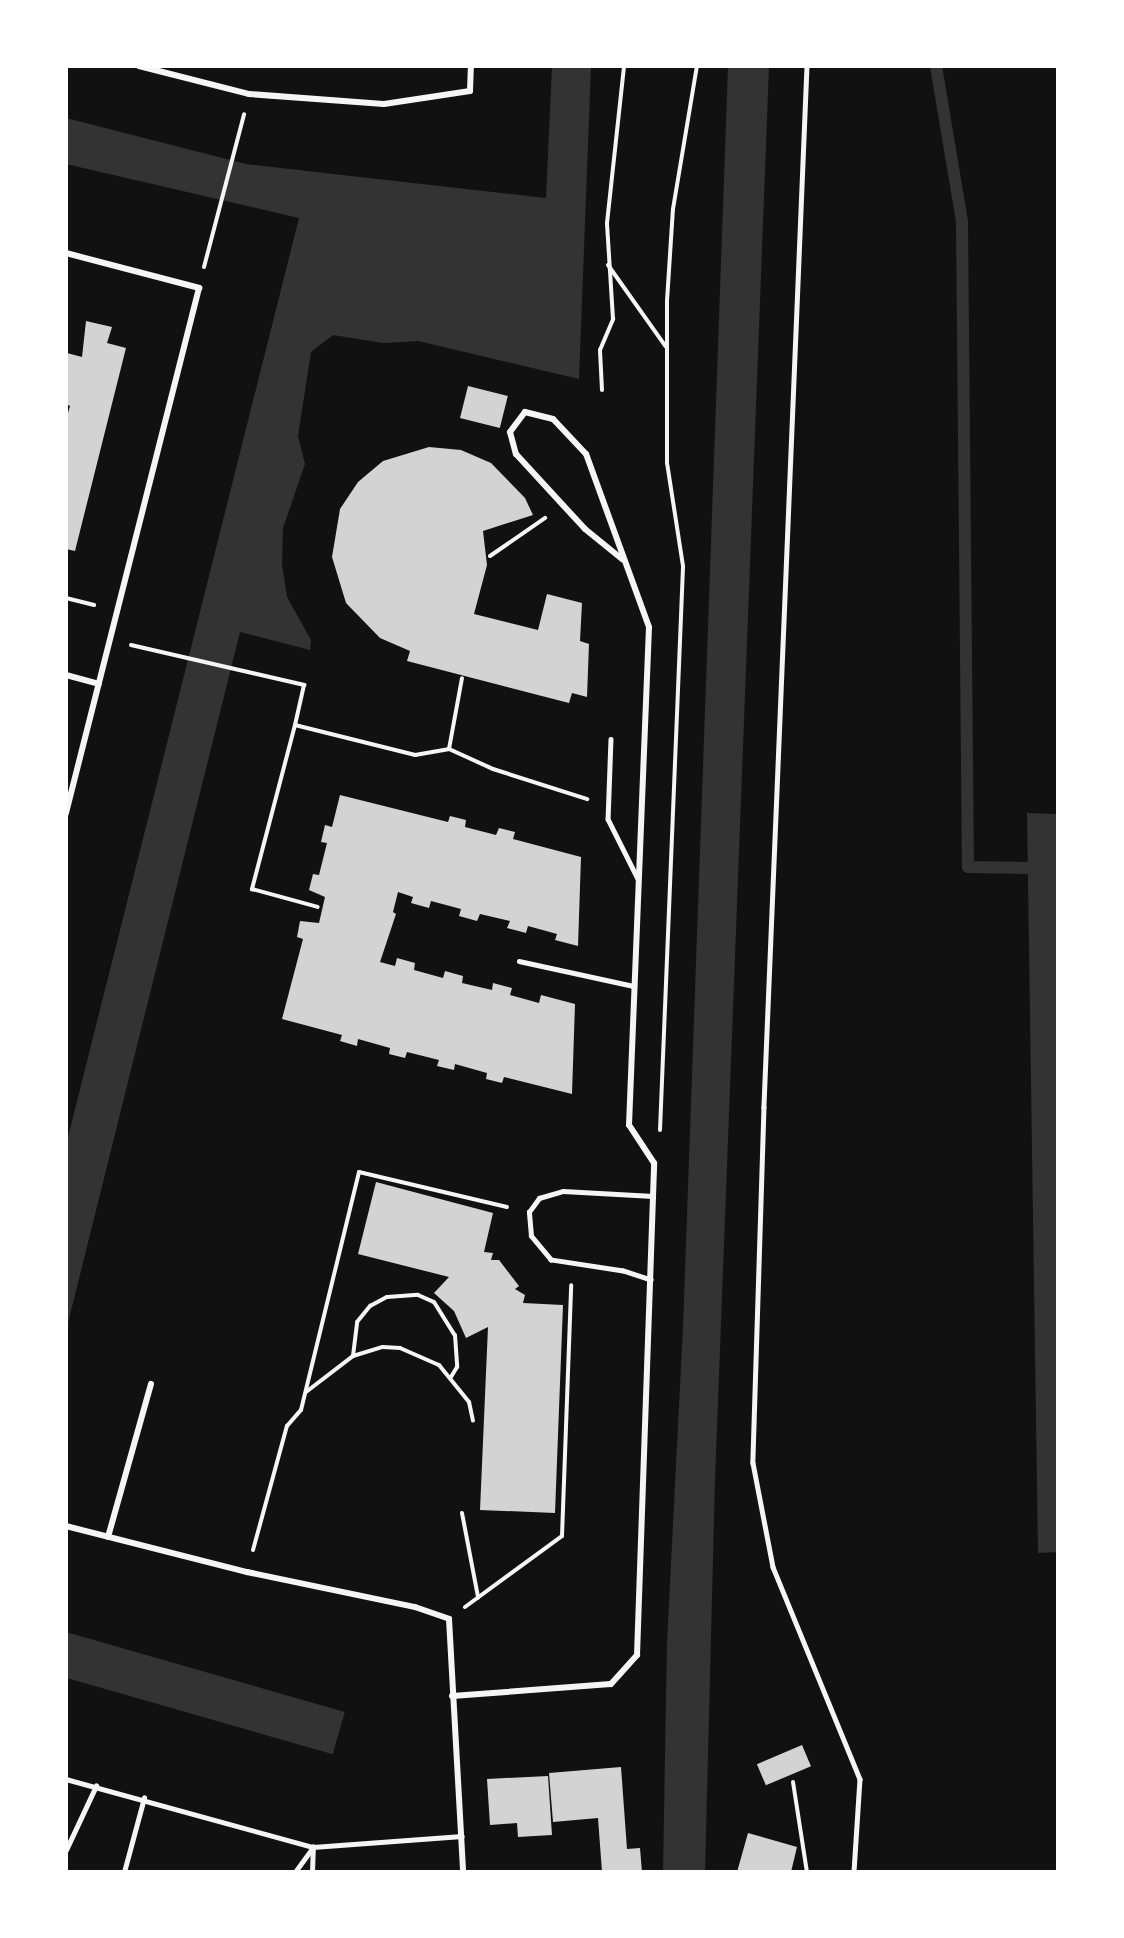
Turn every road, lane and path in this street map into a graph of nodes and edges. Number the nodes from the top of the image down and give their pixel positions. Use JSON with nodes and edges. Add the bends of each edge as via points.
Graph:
{"nodes":[{"id":1,"x":139,"y":66,"type":"edge"},
{"id":2,"x":471,"y":66,"type":"edge"},
{"id":3,"x":624,"y":66,"type":"edge"},
{"id":4,"x":697,"y":66,"type":"edge"},
{"id":5,"x":807,"y":66,"type":"edge"},
{"id":6,"x":249,"y":94,"type":"junction"},
{"id":7,"x":66,"y":253,"type":"edge"},
{"id":8,"x":607,"y":265,"type":"junction"},
{"id":9,"x":199,"y":288,"type":"junction"},
{"id":10,"x":667,"y":348,"type":"junction"},
{"id":11,"x":602,"y":390,"type":"dead end"},
{"id":12,"x":560,"y":503,"type":"junction"},
{"id":13,"x":490,"y":556,"type":"dead end"},
{"id":14,"x":622,"y":559,"type":"junction"},
{"id":15,"x":66,"y":598,"type":"edge"},
{"id":16,"x":117,"y":611,"type":"junction"},
{"id":17,"x":110,"y":640,"type":"junction"},
{"id":18,"x":66,"y":675,"type":"edge"},
{"id":19,"x":462,"y":678,"type":"dead end"},
{"id":20,"x":99,"y":684,"type":"junction"},
{"id":21,"x":295,"y":725,"type":"junction"},
{"id":22,"x":611,"y":739,"type":"dead end"},
{"id":23,"x":449,"y":749,"type":"junction"},
{"id":24,"x":588,"y":808,"type":"dead end"},
{"id":25,"x":66,"y":813,"type":"edge"},
{"id":26,"x":641,"y":838,"type":"junction"},
{"id":27,"x":670,"y":841,"type":"junction"},
{"id":28,"x":638,"y":879,"type":"junction"},
{"id":29,"x":318,"y":907,"type":"dead end"},
{"id":30,"x":519,"y":961,"type":"dead end"},
{"id":31,"x":634,"y":986,"type":"junction"},
{"id":32,"x":654,"y":1163,"type":"junction"},
{"id":33,"x":653,"y":1196,"type":"junction"},
{"id":34,"x":529,"y":1212,"type":"junction"},
{"id":35,"x":572,"y":1264,"type":"junction"},
{"id":36,"x":651,"y":1280,"type":"junction"},
{"id":37,"x":353,"y":1356,"type":"junction"},
{"id":38,"x":451,"y":1377,"type":"junction"},
{"id":39,"x":151,"y":1384,"type":"dead end"},
{"id":40,"x":306,"y":1392,"type":"junction"},
{"id":41,"x":473,"y":1421,"type":"dead end"},
{"id":42,"x":462,"y":1513,"type":"dead end"},
{"id":43,"x":66,"y":1526,"type":"edge"},
{"id":44,"x":108,"y":1537,"type":"junction"},
{"id":45,"x":247,"y":1572,"type":"junction"},
{"id":46,"x":478,"y":1597,"type":"junction"},
{"id":47,"x":449,"y":1619,"type":"junction"},
{"id":48,"x":453,"y":1696,"type":"junction"},
{"id":49,"x":66,"y":1779,"type":"edge"},
{"id":50,"x":793,"y":1782,"type":"dead end"},
{"id":51,"x":96,"y":1786,"type":"junction"},
{"id":52,"x":144,"y":1798,"type":"junction"},
{"id":53,"x":462,"y":1836,"type":"junction"},
{"id":54,"x":313,"y":1847,"type":"junction"},
{"id":55,"x":66,"y":1850,"type":"edge"},
{"id":56,"x":124,"y":1872,"type":"edge"},
{"id":57,"x":294,"y":1872,"type":"edge"},
{"id":58,"x":312,"y":1872,"type":"edge"},
{"id":59,"x":463,"y":1872,"type":"edge"},
{"id":60,"x":807,"y":1872,"type":"edge"},
{"id":61,"x":854,"y":1872,"type":"edge"}],
"edges":[{"from":1,"to":6,"type":"street"},
{"from":2,"to":6,"type":"street","via":[[470,91],[384,104]]},
{"from":3,"to":8,"type":"path","via":[[607,223]]},
{"from":4,"to":10,"type":"path","via":[[674,209]]},
{"from":5,"to":61,"type":"lane","via":[[753,1463],[772,1567],[860,1779]]},
{"from":6,"to":9,"type":"path"},
{"from":7,"to":9,"type":"street"},
{"from":8,"to":10,"type":"path"},
{"from":8,"to":11,"type":"path","via":[[613,319],[600,350]]},
{"from":9,"to":16,"type":"street"},
{"from":10,"to":27,"type":"path","via":[[667,463],[683,566]]},
{"from":12,"to":13,"type":"path","via":[[537,527]]},
{"from":12,"to":14,"type":"street"},
{"from":12,"to":14,"type":"street","via":[[516,454],[510,432],[525,412],[553,419],[586,454]]},
{"from":14,"to":26,"type":"street","via":[[649,627]]},
{"from":15,"to":16,"type":"path"},
{"from":16,"to":17,"type":"street"},
{"from":17,"to":20,"type":"street"},
{"from":17,"to":21,"type":"path","via":[[304,685]]},
{"from":18,"to":20,"type":"street"},
{"from":19,"to":23,"type":"path"},
{"from":20,"to":25,"type":"street"},
{"from":21,"to":23,"type":"path","via":[[415,755]]},
{"from":21,"to":29,"type":"path","via":[[252,889]]},
{"from":22,"to":28,"type":"lane","via":[[608,819]]},
{"from":23,"to":24,"type":"path","via":[[493,769],[587,799]]},
{"from":26,"to":27,"type":"path"},
{"from":26,"to":28,"type":"street"},
{"from":27,"to":32,"type":"path","via":[[660,1132]]},
{"from":28,"to":31,"type":"street"},
{"from":30,"to":31,"type":"lane"},
{"from":31,"to":32,"type":"street","via":[[629,1125]]},
{"from":32,"to":33,"type":"street"},
{"from":33,"to":34,"type":"lane","via":[[563,1191],[539,1198]]},
{"from":33,"to":36,"type":"street"},
{"from":34,"to":35,"type":"lane","via":[[531,1236],[539,1250],[550,1260]]},
{"from":34,"to":40,"type":"path","via":[[359,1172]]},
{"from":35,"to":36,"type":"lane","via":[[623,1271]]},
{"from":35,"to":46,"type":"path","via":[[562,1536]]},
{"from":36,"to":48,"type":"street","via":[[637,1655],[611,1684]]},
{"from":37,"to":38,"type":"path","via":[[383,1347],[400,1348],[420,1353]]},
{"from":37,"to":38,"type":"path","via":[[355,1330],[370,1306],[387,1297],[418,1295],[434,1302],[455,1335],[458,1360]]},
{"from":37,"to":40,"type":"path"},
{"from":38,"to":41,"type":"path","via":[[469,1402]]},
{"from":39,"to":44,"type":"street"},
{"from":40,"to":45,"type":"path","via":[[301,1410],[287,1425]]},
{"from":42,"to":46,"type":"path"},
{"from":43,"to":44,"type":"street"},
{"from":44,"to":45,"type":"street"},
{"from":45,"to":47,"type":"street","via":[[415,1607]]},
{"from":46,"to":47,"type":"path"},
{"from":47,"to":48,"type":"street"},
{"from":48,"to":53,"type":"street"},
{"from":49,"to":51,"type":"lane"},
{"from":50,"to":60,"type":"path"},
{"from":51,"to":52,"type":"lane"},
{"from":51,"to":55,"type":"lane"},
{"from":52,"to":54,"type":"lane"},
{"from":52,"to":56,"type":"lane"},
{"from":53,"to":54,"type":"lane"},
{"from":53,"to":59,"type":"street"},
{"from":54,"to":57,"type":"lane"},
{"from":54,"to":58,"type":"lane"}]}
